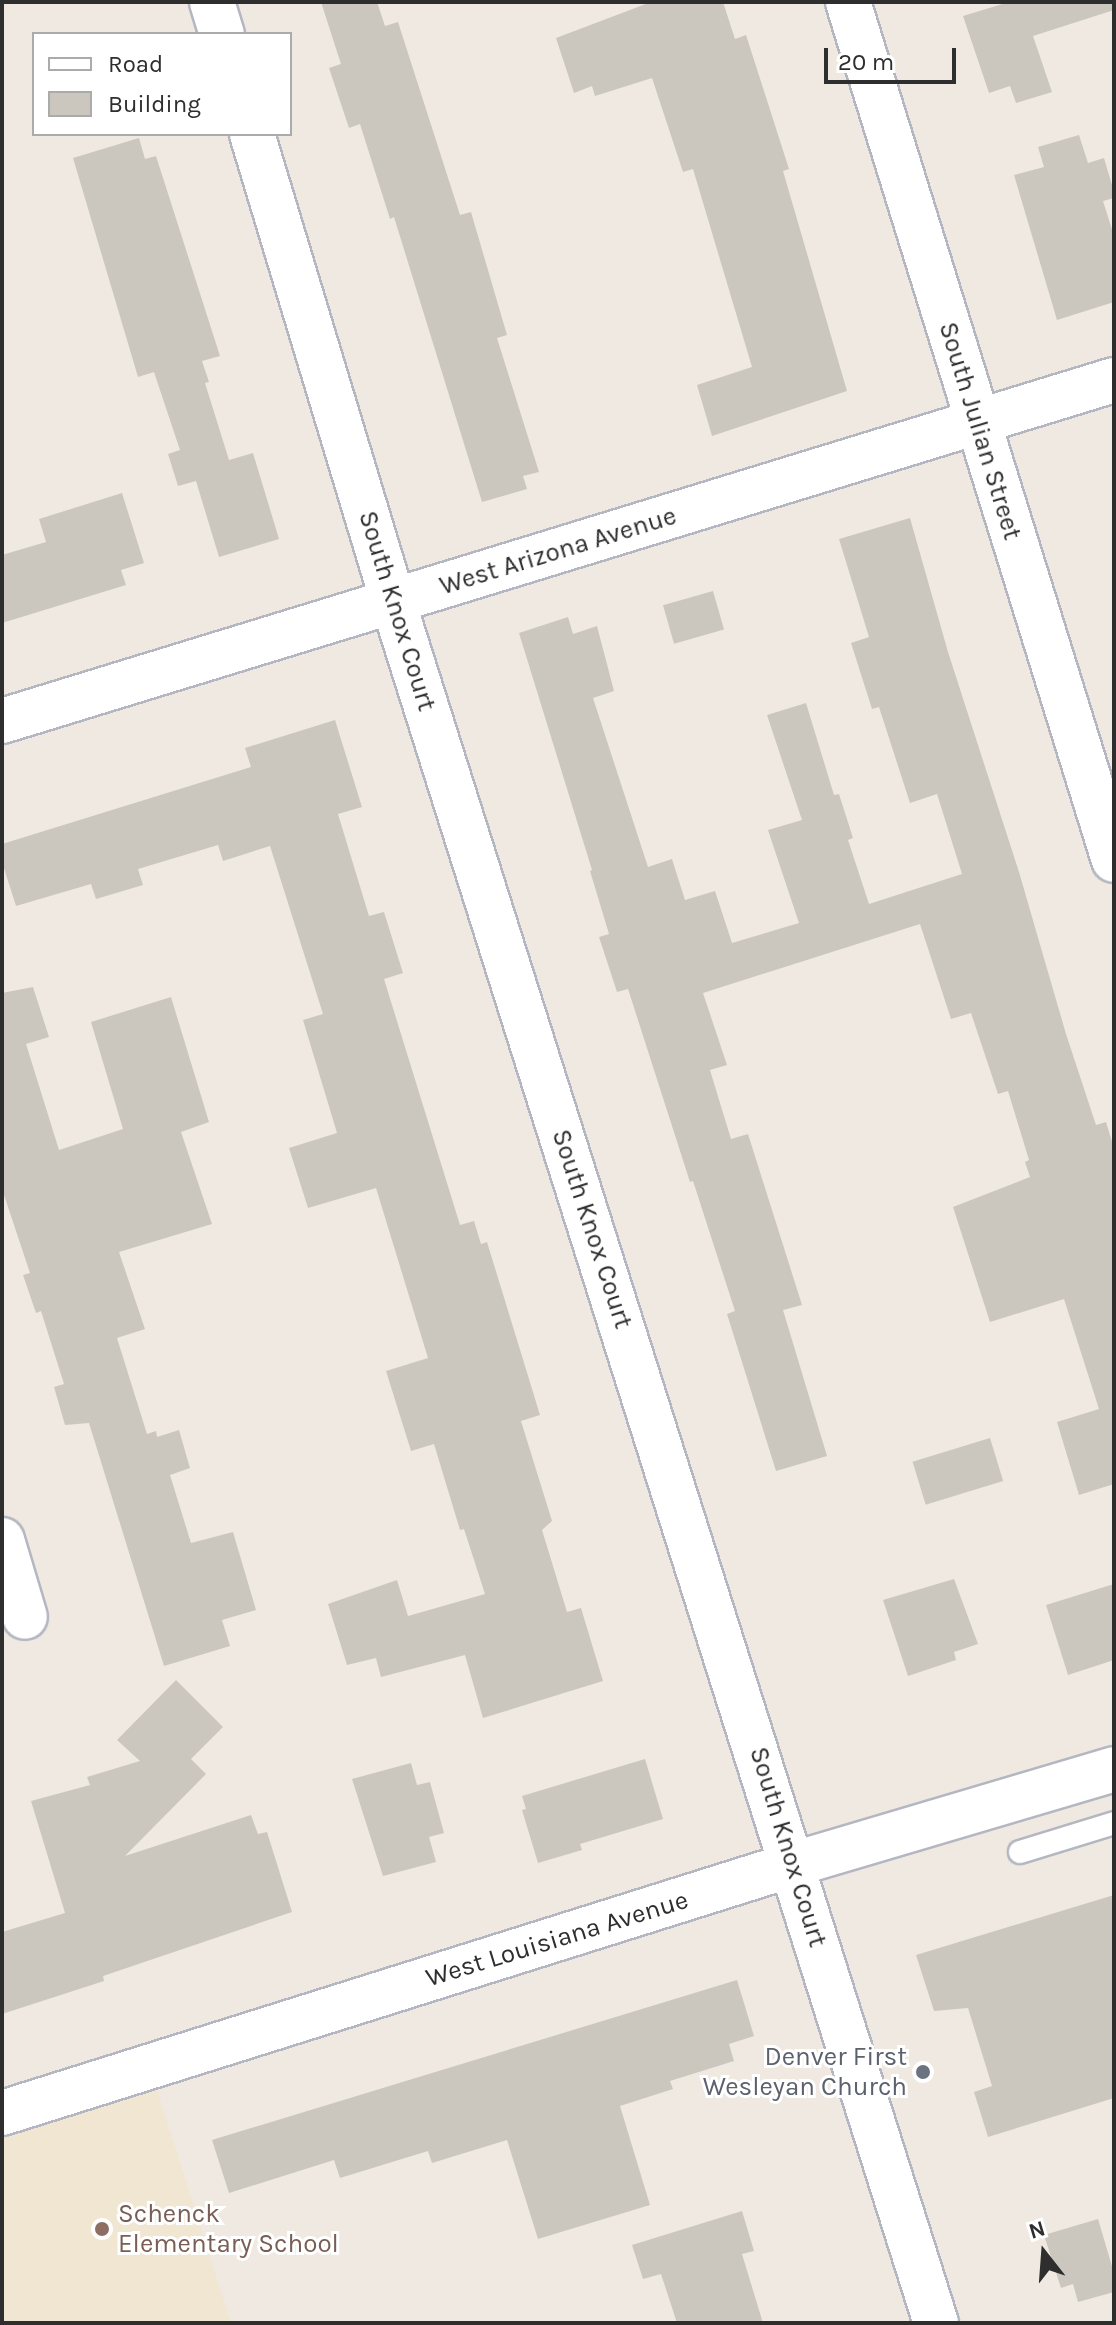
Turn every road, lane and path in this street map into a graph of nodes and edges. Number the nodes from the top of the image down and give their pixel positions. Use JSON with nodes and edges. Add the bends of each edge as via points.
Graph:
{"nodes":[{"id":1,"x":212,"y":2,"type":"edge"},
{"id":2,"x":848,"y":2,"type":"edge"},
{"id":3,"x":221,"y":32,"type":"edge"},
{"id":4,"x":253,"y":136,"type":"edge"},
{"id":5,"x":1114,"y":380,"type":"edge"},
{"id":6,"x":977,"y":423,"type":"junction"},
{"id":7,"x":393,"y":602,"type":"junction"},
{"id":8,"x":2,"y":721,"type":"edge"},
{"id":9,"x":1114,"y":860,"type":"edge"},
{"id":10,"x":2,"y":1540,"type":"edge"},
{"id":11,"x":25,"y":1617,"type":"dead end"},
{"id":12,"x":1114,"y":1769,"type":"edge"},
{"id":13,"x":1114,"y":1823,"type":"edge"},
{"id":14,"x":1020,"y":1852,"type":"dead end"},
{"id":15,"x":794,"y":1864,"type":"junction"},
{"id":16,"x":2,"y":2113,"type":"edge"},
{"id":17,"x":936,"y":2323,"type":"edge"}],
"edges":[{"from":1,"to":3,"type":"street"},
{"from":2,"to":6,"type":"street","name":"South Julian Street"},
{"from":4,"to":7,"type":"street","name":"South Knox Court"},
{"from":5,"to":6,"type":"street","name":"West Arizona Avenue"},
{"from":6,"to":7,"type":"street","name":"West Arizona Avenue"},
{"from":6,"to":9,"type":"street","name":"South Julian Street"},
{"from":7,"to":8,"type":"street","name":"West Arizona Avenue"},
{"from":7,"to":15,"type":"street","name":"South Knox Court"},
{"from":10,"to":11,"type":"street"},
{"from":12,"to":15,"type":"street","name":"West Louisiana Avenue"},
{"from":13,"to":14,"type":"lane"},
{"from":15,"to":16,"type":"street","name":"West Louisiana Avenue"},
{"from":15,"to":17,"type":"street","name":"South Knox Court"}]}
